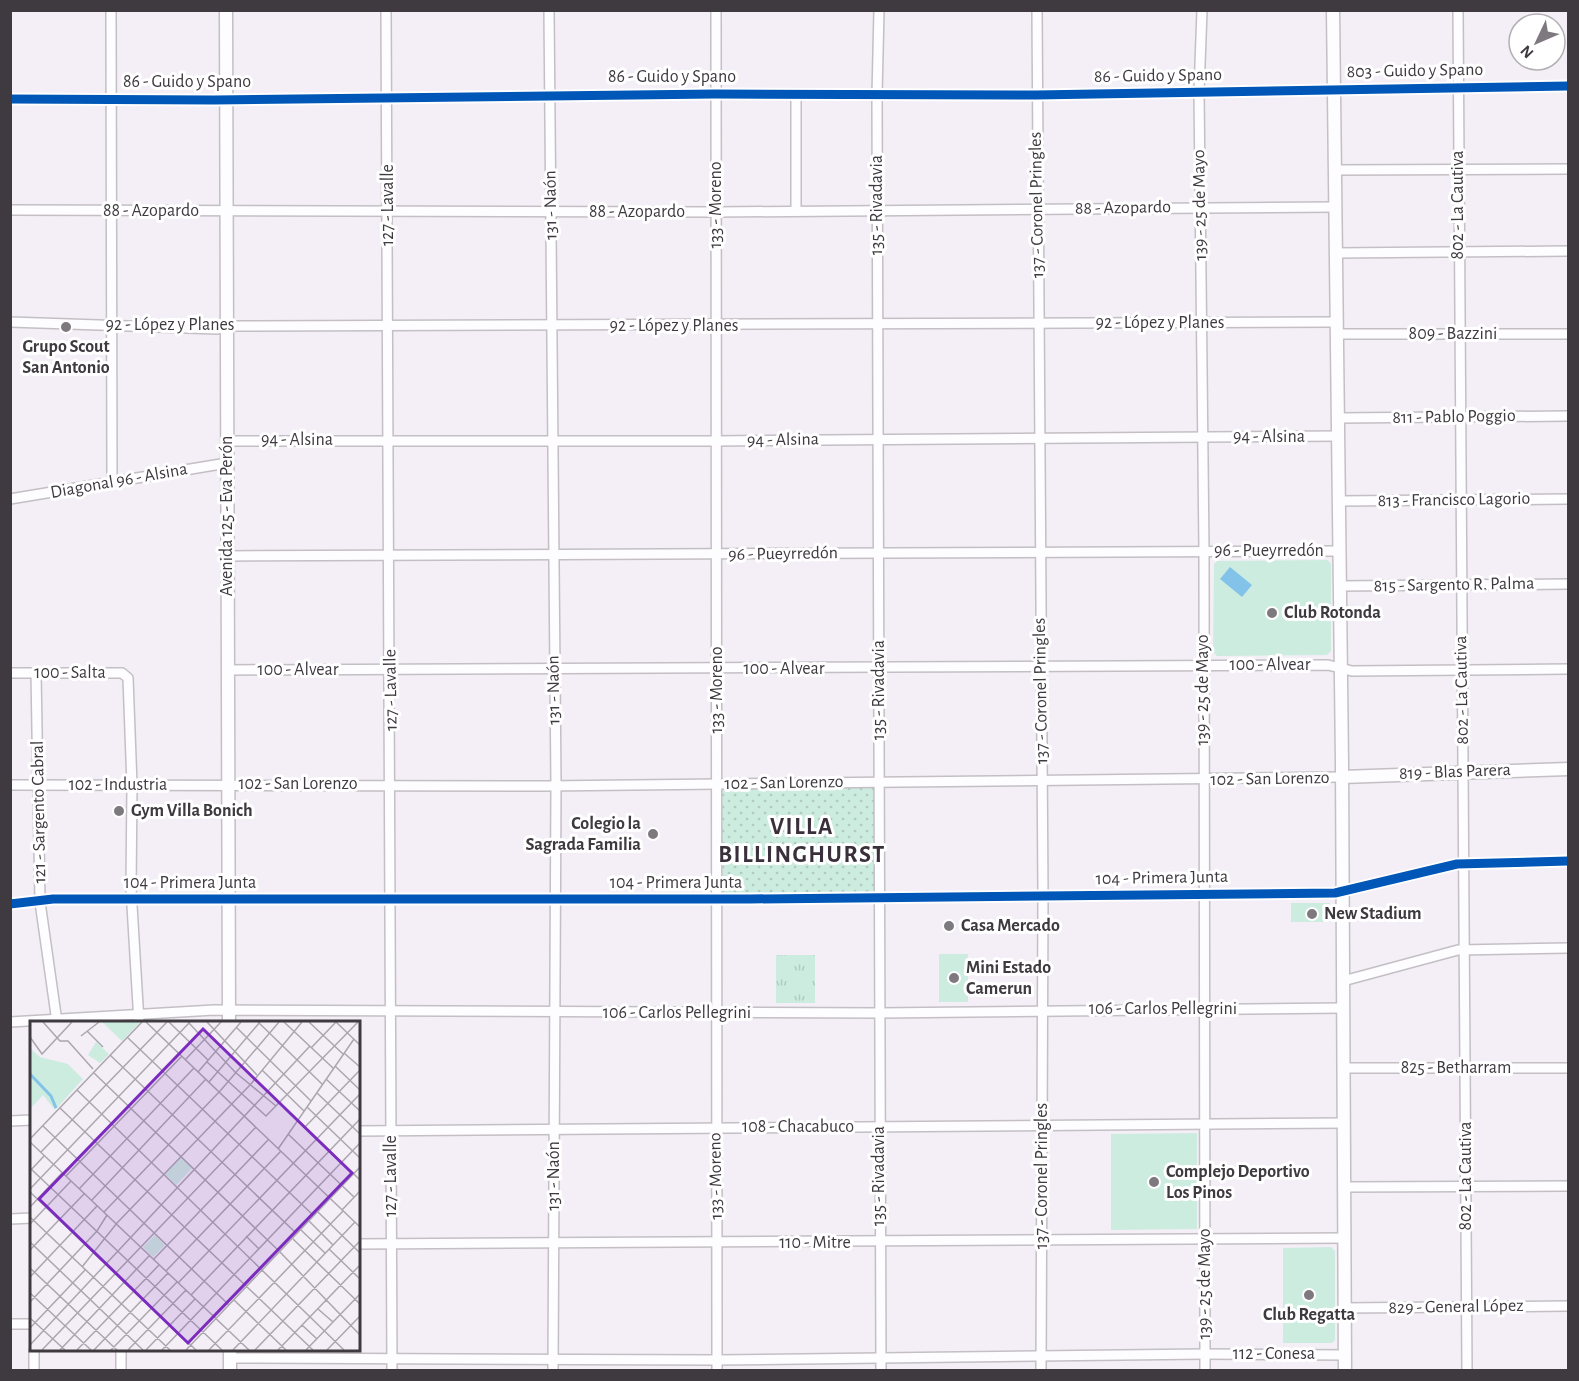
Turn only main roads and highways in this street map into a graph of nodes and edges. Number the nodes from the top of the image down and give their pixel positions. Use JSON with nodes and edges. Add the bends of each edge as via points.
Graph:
{"nodes":[{"id":1,"x":226,"y":10,"type":"edge"},
{"id":2,"x":1333,"y":10,"type":"edge"},
{"id":3,"x":1569,"y":769,"type":"edge"},
{"id":4,"x":1342,"y":777,"type":"junction"},
{"id":5,"x":229,"y":1017,"type":"edge"},
{"id":6,"x":230,"y":1354,"type":"edge"},
{"id":7,"x":230,"y":1371,"type":"edge"},
{"id":8,"x":1345,"y":1371,"type":"edge"}],
"edges":[{"from":1,"to":5,"type":"main road","name":"Avenida 125 - Eva Perón"},
{"from":2,"to":4,"type":"main road"},
{"from":3,"to":4,"type":"main road","name":"819 - Blas Parera"},
{"from":4,"to":8,"type":"main road"},
{"from":6,"to":7,"type":"main road"}]}
